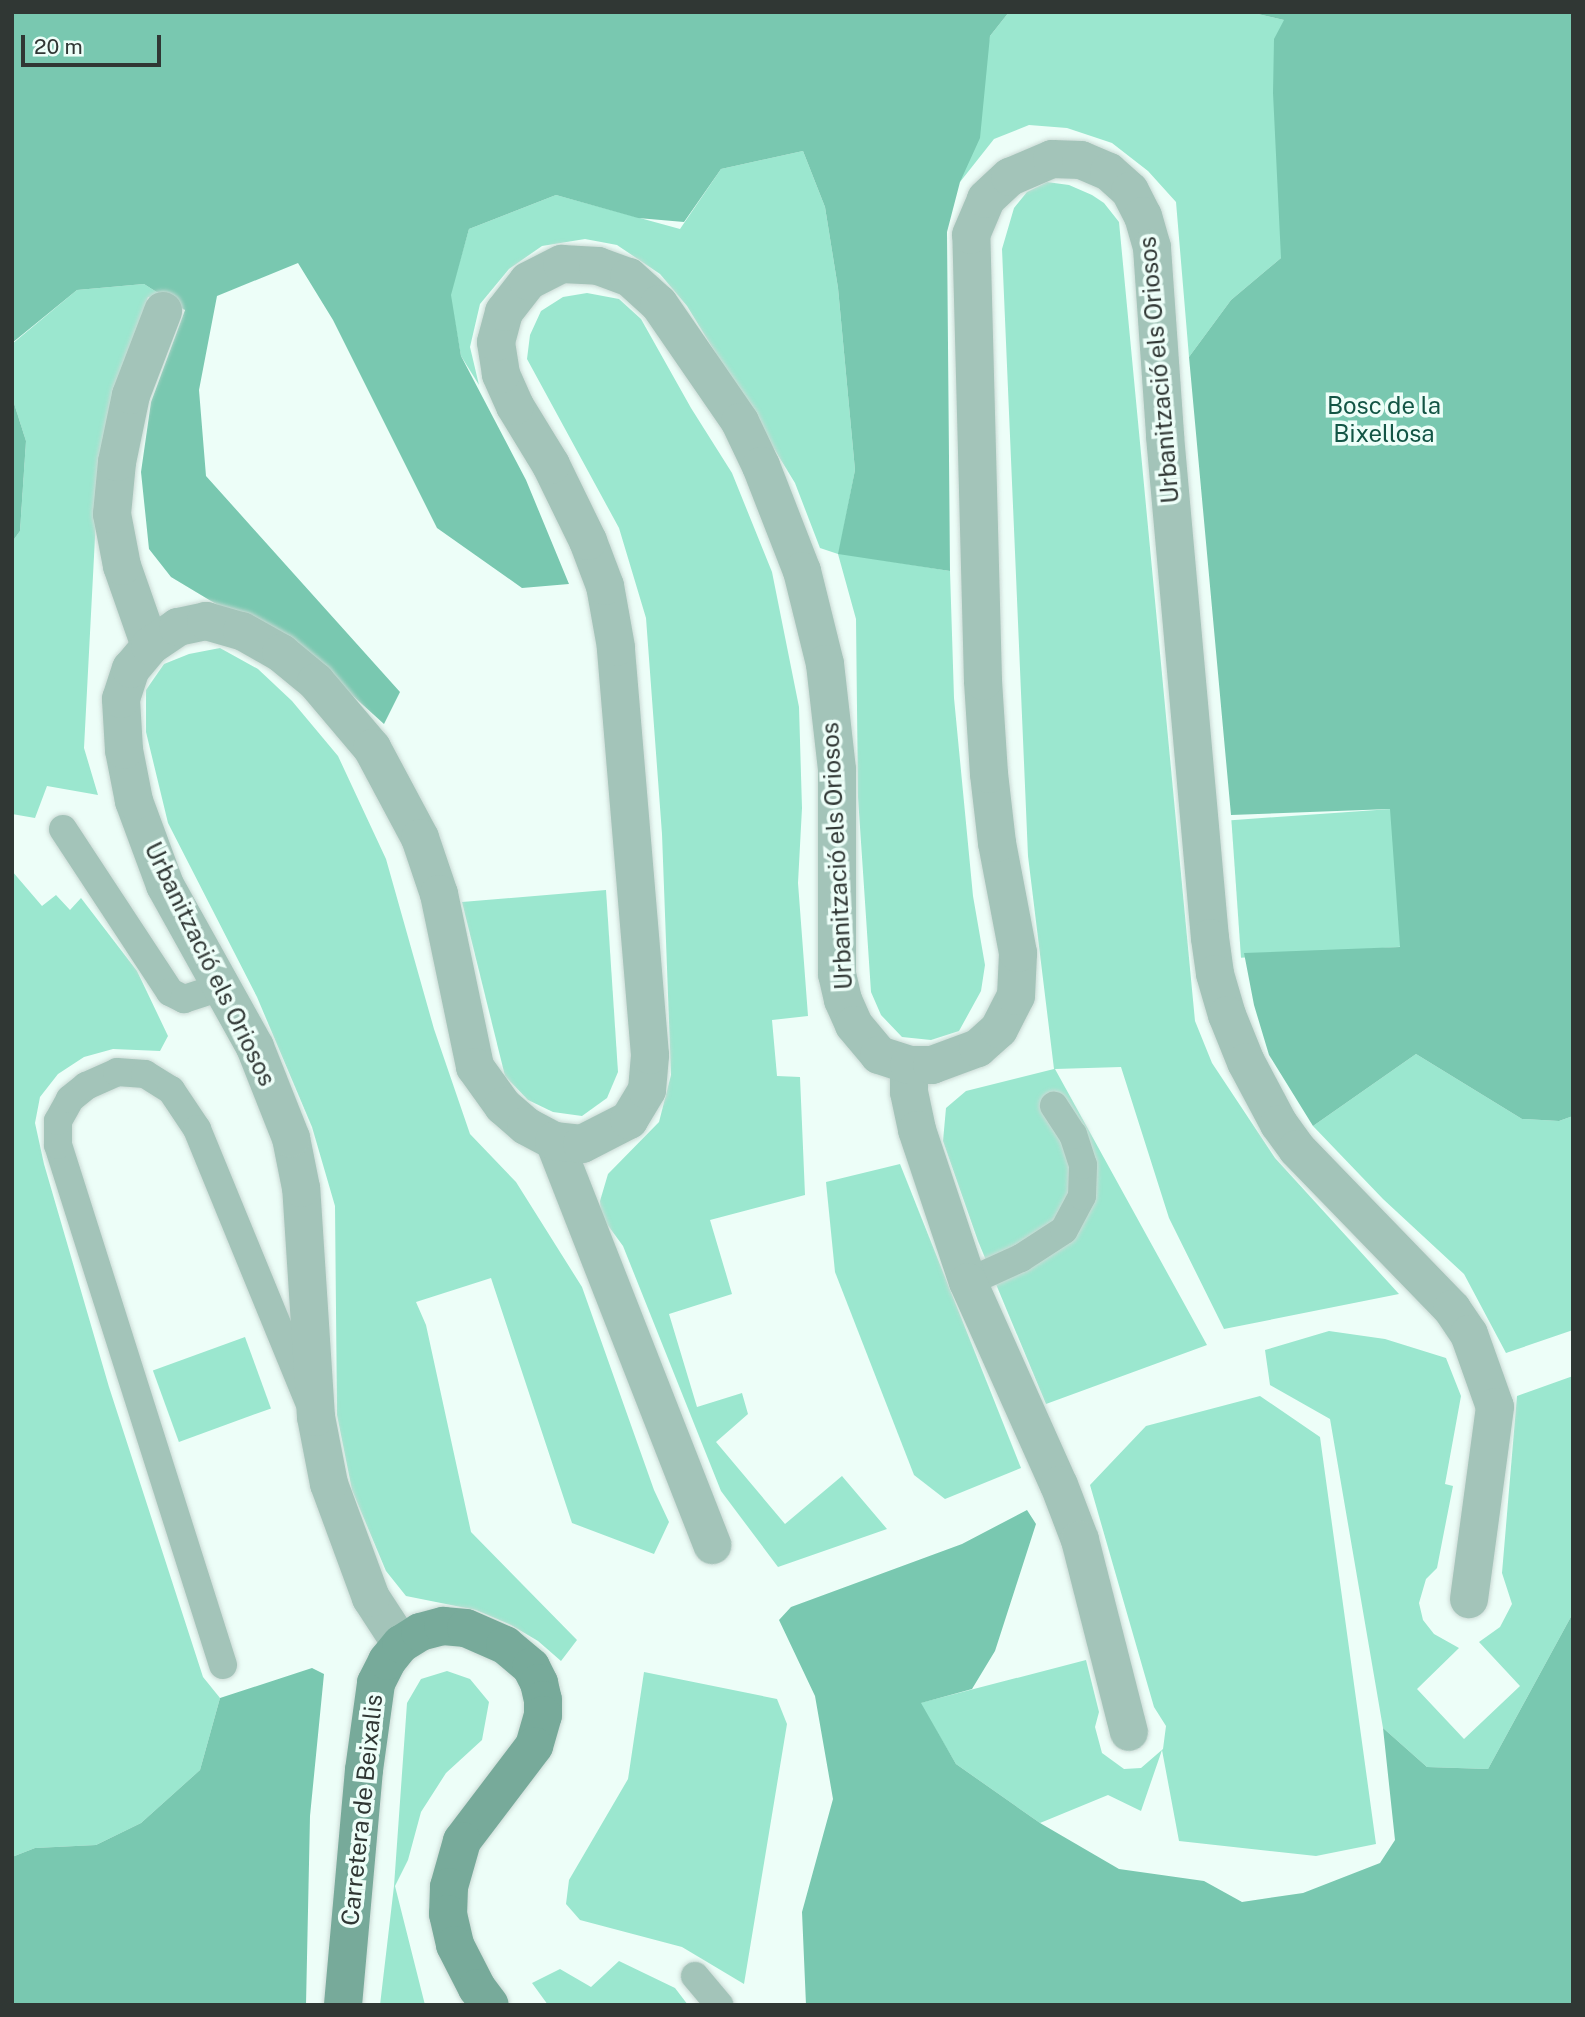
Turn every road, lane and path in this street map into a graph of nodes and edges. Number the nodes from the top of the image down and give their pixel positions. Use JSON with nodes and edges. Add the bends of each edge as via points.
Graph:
{"nodes":[{"id":1,"x":163,"y":311,"type":"dead end"},
{"id":2,"x":150,"y":646,"type":"junction"},
{"id":3,"x":63,"y":828,"type":"dead end"},
{"id":4,"x":220,"y":987,"type":"junction"},
{"id":5,"x":909,"y":1065,"type":"junction"},
{"id":6,"x":1054,"y":1106,"type":"dead end"},
{"id":7,"x":554,"y":1141,"type":"junction"},
{"id":8,"x":968,"y":1282,"type":"junction"},
{"id":9,"x":316,"y":1417,"type":"junction"},
{"id":10,"x":712,"y":1545,"type":"dead end"},
{"id":11,"x":1469,"y":1599,"type":"dead end"},
{"id":12,"x":401,"y":1644,"type":"junction"},
{"id":13,"x":223,"y":1665,"type":"dead end"},
{"id":14,"x":1129,"y":1732,"type":"dead end"},
{"id":15,"x":695,"y":1976,"type":"dead end"},
{"id":16,"x":343,"y":2005,"type":"edge"},
{"id":17,"x":490,"y":2005,"type":"edge"},
{"id":18,"x":719,"y":2005,"type":"edge"}],
"edges":[{"from":1,"to":2,"type":"street","via":[[131,395],[117,462],[113,514],[122,566]]},
{"from":2,"to":4,"type":"street","name":"Urbanització els Oriosos","via":[[131,669],[121,699],[134,801],[165,885]]},
{"from":2,"to":7,"type":"street","name":"Urbanització els Oriosos","via":[[178,627],[206,621],[242,631],[281,653],[316,682],[348,718],[393,782],[420,838],[439,894],[475,1067],[503,1106]]},
{"from":3,"to":4,"type":"lane","via":[[170,992],[184,999]]},
{"from":4,"to":9,"type":"street","name":"Urbanització els Oriosos","via":[[254,1047],[291,1138],[301,1188]]},
{"from":5,"to":7,"type":"street","name":"Urbanització els Oriosos","via":[[880,1055],[863,1040],[843,1000],[837,974],[837,770],[825,664],[802,571],[761,466],[740,422],[659,304],[629,277],[598,267],[562,264],[528,281],[504,312],[496,342],[501,373],[515,406],[551,465],[605,586],[617,647],[650,1055],[647,1090],[629,1120],[582,1144]]},
{"from":5,"to":8,"type":"street","via":[[917,1130]]},
{"from":5,"to":11,"type":"street","name":"Urbanització els Oriosos","via":[[932,1065],[978,1048],[999,1029],[1016,996],[1018,953],[997,843],[984,694],[971,235],[986,199],[1010,177],[1052,159],[1081,160],[1110,172],[1130,191],[1152,248],[1215,974],[1246,1062],[1279,1124],[1329,1185],[1452,1309],[1486,1373],[1495,1407],[1493,1438]]},
{"from":6,"to":8,"type":"lane","via":[[1073,1135],[1083,1165],[1082,1196],[1065,1230],[1021,1258]]},
{"from":7,"to":10,"type":"street"},
{"from":8,"to":14,"type":"street","via":[[1080,1540]]},
{"from":9,"to":12,"type":"street","name":"Urbanització els Oriosos","via":[[329,1484],[347,1534],[371,1598]]},
{"from":9,"to":13,"type":"lane","via":[[197,1129],[171,1090],[145,1074],[117,1072],[86,1086],[70,1099],[58,1122],[58,1145]]},
{"from":12,"to":16,"type":"main road","name":"Carretera de Beixalis","via":[[382,1672],[370,1709]]},
{"from":12,"to":17,"type":"main road","via":[[420,1632],[443,1626],[466,1628],[505,1645],[530,1667],[539,1683],[543,1715],[534,1746],[462,1841],[449,1887],[448,1914],[455,1945]]},
{"from":15,"to":18,"type":"lane"}]}
